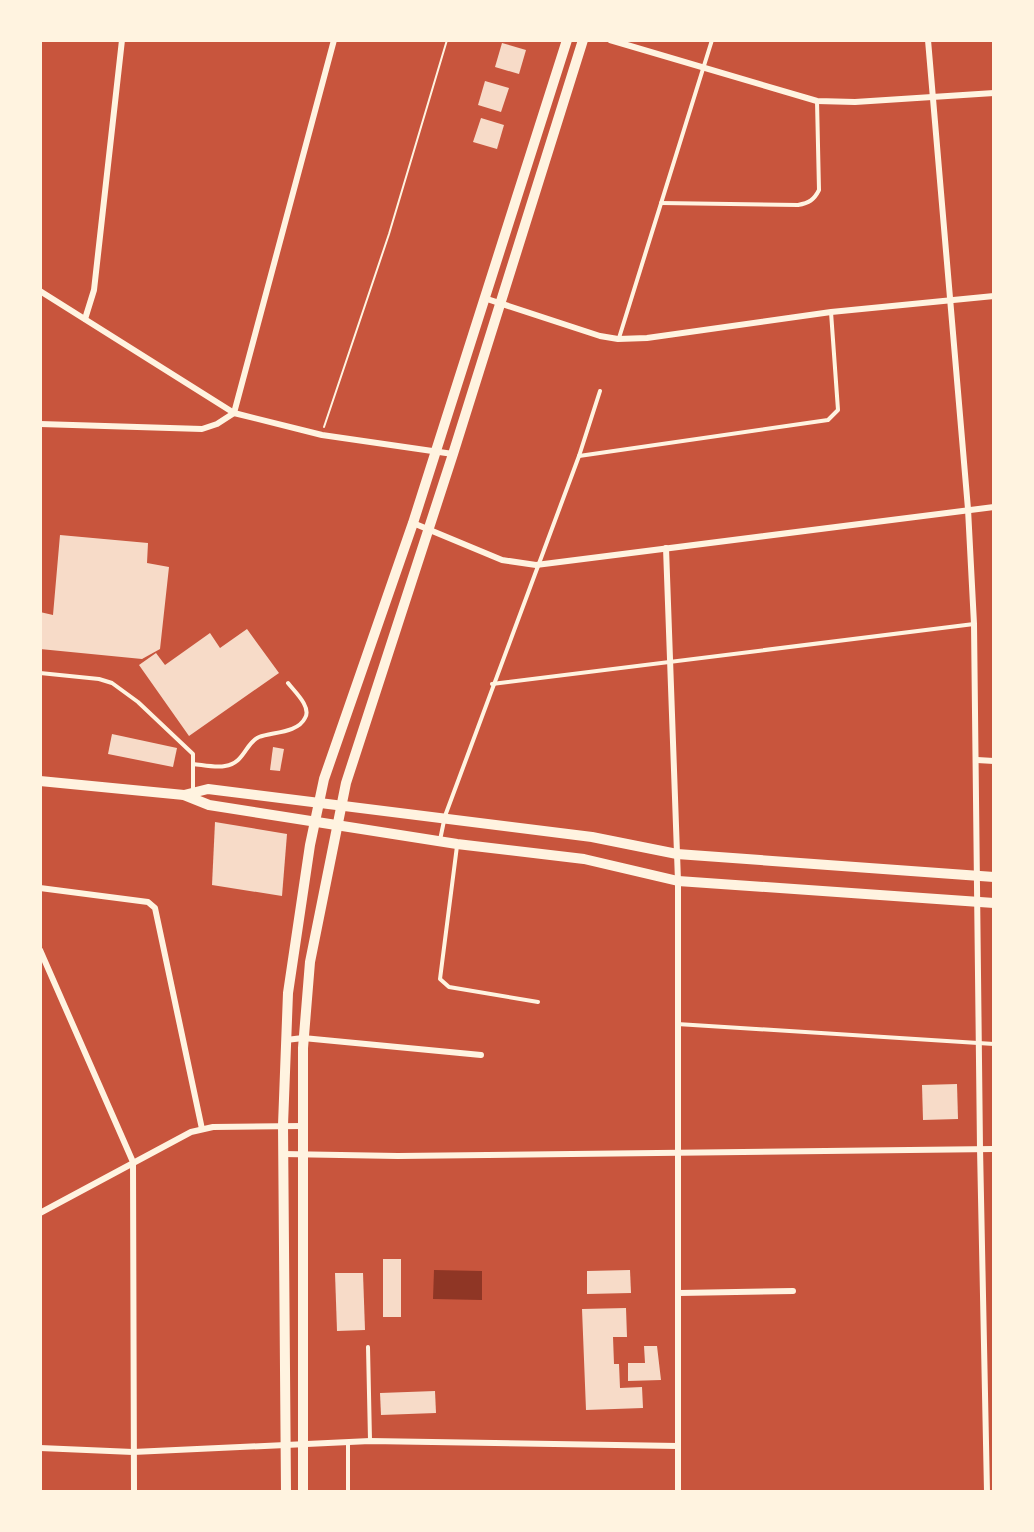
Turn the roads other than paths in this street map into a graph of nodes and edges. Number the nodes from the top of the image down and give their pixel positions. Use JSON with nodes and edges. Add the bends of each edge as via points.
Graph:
{"nodes":[{"id":1,"x":122,"y":40,"type":"edge"},
{"id":2,"x":334,"y":40,"type":"edge"},
{"id":3,"x":567,"y":40,"type":"edge"},
{"id":4,"x":583,"y":40,"type":"edge"},
{"id":5,"x":610,"y":40,"type":"edge"},
{"id":6,"x":712,"y":40,"type":"edge"},
{"id":7,"x":928,"y":40,"type":"edge"},
{"id":8,"x":704,"y":68,"type":"junction"},
{"id":9,"x":993,"y":93,"type":"edge"},
{"id":10,"x":932,"y":98,"type":"junction"},
{"id":11,"x":817,"y":101,"type":"junction"},
{"id":12,"x":661,"y":203,"type":"junction"},
{"id":13,"x":40,"y":291,"type":"edge"},
{"id":14,"x":993,"y":296,"type":"edge"},
{"id":15,"x":483,"y":298,"type":"junction"},
{"id":16,"x":948,"y":299,"type":"junction"},
{"id":17,"x":501,"y":302,"type":"junction"},
{"id":18,"x":831,"y":312,"type":"junction"},
{"id":19,"x":85,"y":319,"type":"junction"},
{"id":20,"x":618,"y":339,"type":"junction"},
{"id":21,"x":600,"y":392,"type":"dead end"},
{"id":22,"x":234,"y":413,"type":"junction"},
{"id":23,"x":40,"y":424,"type":"edge"},
{"id":24,"x":435,"y":453,"type":"junction"},
{"id":25,"x":453,"y":454,"type":"junction"},
{"id":26,"x":579,"y":456,"type":"junction"},
{"id":27,"x":993,"y":507,"type":"edge"},
{"id":28,"x":968,"y":509,"type":"junction"},
{"id":29,"x":412,"y":523,"type":"junction"},
{"id":30,"x":427,"y":528,"type":"junction"},
{"id":31,"x":666,"y":548,"type":"junction"},
{"id":32,"x":536,"y":565,"type":"junction"},
{"id":33,"x":975,"y":624,"type":"junction"},
{"id":34,"x":670,"y":660,"type":"junction"},
{"id":35,"x":40,"y":673,"type":"edge"},
{"id":36,"x":288,"y":683,"type":"dead end"},
{"id":37,"x":492,"y":684,"type":"junction"},
{"id":38,"x":977,"y":760,"type":"junction"},
{"id":39,"x":993,"y":761,"type":"edge"},
{"id":40,"x":193,"y":764,"type":"junction"},
{"id":41,"x":40,"y":781,"type":"edge"},
{"id":42,"x":190,"y":795,"type":"junction"},
{"id":43,"x":320,"y":802,"type":"junction"},
{"id":44,"x":340,"y":805,"type":"junction"},
{"id":45,"x":445,"y":816,"type":"junction"},
{"id":46,"x":316,"y":821,"type":"junction"},
{"id":47,"x":337,"y":824,"type":"junction"},
{"id":48,"x":440,"y":841,"type":"junction"},
{"id":49,"x":457,"y":844,"type":"junction"},
{"id":50,"x":676,"y":854,"type":"junction"},
{"id":51,"x":976,"y":876,"type":"junction"},
{"id":52,"x":993,"y":877,"type":"edge"},
{"id":53,"x":678,"y":881,"type":"junction"},
{"id":54,"x":40,"y":888,"type":"edge"},
{"id":55,"x":977,"y":902,"type":"junction"},
{"id":56,"x":993,"y":903,"type":"edge"},
{"id":57,"x":40,"y":950,"type":"edge"},
{"id":58,"x":538,"y":1002,"type":"dead end"},
{"id":59,"x":677,"y":1024,"type":"junction"},
{"id":60,"x":303,"y":1038,"type":"junction"},
{"id":61,"x":286,"y":1040,"type":"junction"},
{"id":62,"x":979,"y":1043,"type":"junction"},
{"id":63,"x":993,"y":1044,"type":"edge"},
{"id":64,"x":481,"y":1055,"type":"dead end"},
{"id":65,"x":283,"y":1125,"type":"junction"},
{"id":66,"x":303,"y":1126,"type":"junction"},
{"id":67,"x":202,"y":1129,"type":"junction"},
{"id":68,"x":980,"y":1148,"type":"junction"},
{"id":69,"x":993,"y":1149,"type":"edge"},
{"id":70,"x":677,"y":1151,"type":"junction"},
{"id":71,"x":302,"y":1153,"type":"junction"},
{"id":72,"x":283,"y":1154,"type":"junction"},
{"id":73,"x":133,"y":1162,"type":"junction"},
{"id":74,"x":40,"y":1213,"type":"edge"},
{"id":75,"x":793,"y":1291,"type":"dead end"},
{"id":76,"x":679,"y":1293,"type":"junction"},
{"id":77,"x":368,"y":1347,"type":"dead end"},
{"id":78,"x":370,"y":1441,"type":"junction"},
{"id":79,"x":303,"y":1444,"type":"junction"},
{"id":80,"x":348,"y":1444,"type":"junction"},
{"id":81,"x":286,"y":1445,"type":"junction"},
{"id":82,"x":678,"y":1446,"type":"junction"},
{"id":83,"x":40,"y":1448,"type":"edge"},
{"id":84,"x":133,"y":1452,"type":"junction"},
{"id":85,"x":134,"y":1491,"type":"edge"},
{"id":86,"x":286,"y":1491,"type":"edge"},
{"id":87,"x":303,"y":1491,"type":"edge"},
{"id":88,"x":348,"y":1491,"type":"edge"},
{"id":89,"x":678,"y":1491,"type":"edge"},
{"id":90,"x":987,"y":1491,"type":"edge"}],
"edges":[{"from":1,"to":19,"type":"street","via":[[94,290]]},
{"from":2,"to":22,"type":"street"},
{"from":3,"to":15,"type":"street"},
{"from":4,"to":17,"type":"street"},
{"from":5,"to":8,"type":"street"},
{"from":6,"to":8,"type":"lane"},
{"from":7,"to":10,"type":"street"},
{"from":8,"to":11,"type":"street"},
{"from":8,"to":12,"type":"lane"},
{"from":9,"to":10,"type":"street"},
{"from":10,"to":11,"type":"street"},
{"from":10,"to":16,"type":"street"},
{"from":11,"to":12,"type":"lane","via":[[819,190],[809,203]]},
{"from":12,"to":20,"type":"lane"},
{"from":13,"to":19,"type":"street"},
{"from":14,"to":16,"type":"street"},
{"from":15,"to":17,"type":"street"},
{"from":15,"to":24,"type":"street"},
{"from":16,"to":18,"type":"street"},
{"from":16,"to":28,"type":"street"},
{"from":17,"to":20,"type":"street"},
{"from":17,"to":25,"type":"street"},
{"from":18,"to":20,"type":"street"},
{"from":18,"to":26,"type":"lane","via":[[838,410],[828,420]]},
{"from":19,"to":22,"type":"street"},
{"from":21,"to":26,"type":"lane"},
{"from":22,"to":23,"type":"street","via":[[202,429]]},
{"from":22,"to":24,"type":"street","via":[[322,435]]},
{"from":24,"to":25,"type":"street"},
{"from":24,"to":29,"type":"street"},
{"from":25,"to":30,"type":"street"},
{"from":26,"to":32,"type":"lane"},
{"from":27,"to":28,"type":"street"},
{"from":28,"to":31,"type":"street"},
{"from":28,"to":33,"type":"street"},
{"from":29,"to":30,"type":"street"},
{"from":29,"to":43,"type":"street","via":[[324,779]]},
{"from":30,"to":32,"type":"street","via":[[502,560]]},
{"from":30,"to":44,"type":"street"},
{"from":31,"to":32,"type":"street"},
{"from":31,"to":34,"type":"street"},
{"from":32,"to":37,"type":"lane"},
{"from":33,"to":34,"type":"lane"},
{"from":33,"to":38,"type":"street"},
{"from":34,"to":37,"type":"lane"},
{"from":34,"to":50,"type":"street"},
{"from":35,"to":40,"type":"lane","via":[[99,679],[124,690],[188,747]]},
{"from":36,"to":40,"type":"lane","via":[[305,706],[303,721],[257,738],[244,756],[230,765]]},
{"from":37,"to":45,"type":"lane"},
{"from":38,"to":39,"type":"street"},
{"from":38,"to":51,"type":"street"},
{"from":40,"to":42,"type":"lane"},
{"from":41,"to":42,"type":"street"},
{"from":42,"to":43,"type":"street","via":[[208,789]]},
{"from":42,"to":46,"type":"street","via":[[209,805]]},
{"from":43,"to":44,"type":"street"},
{"from":43,"to":46,"type":"street"},
{"from":44,"to":45,"type":"street"},
{"from":44,"to":47,"type":"street"},
{"from":45,"to":48,"type":"lane"},
{"from":45,"to":50,"type":"street","via":[[592,837]]},
{"from":46,"to":47,"type":"street"},
{"from":46,"to":61,"type":"street","via":[[292,952]]},
{"from":47,"to":48,"type":"street"},
{"from":47,"to":60,"type":"street","via":[[309,962]]},
{"from":48,"to":49,"type":"street"},
{"from":49,"to":53,"type":"street","via":[[584,859]]},
{"from":49,"to":58,"type":"lane","via":[[440,979],[449,987]]},
{"from":50,"to":51,"type":"street"},
{"from":50,"to":53,"type":"street"},
{"from":51,"to":52,"type":"street"},
{"from":51,"to":55,"type":"street"},
{"from":53,"to":55,"type":"street"},
{"from":53,"to":59,"type":"street"},
{"from":54,"to":67,"type":"street","via":[[148,902],[155,908]]},
{"from":55,"to":56,"type":"street"},
{"from":55,"to":62,"type":"street"},
{"from":57,"to":73,"type":"street"},
{"from":59,"to":62,"type":"lane"},
{"from":59,"to":70,"type":"street"},
{"from":60,"to":61,"type":"street"},
{"from":60,"to":64,"type":"street"},
{"from":60,"to":66,"type":"street"},
{"from":61,"to":65,"type":"street"},
{"from":62,"to":63,"type":"lane"},
{"from":62,"to":68,"type":"street"},
{"from":65,"to":66,"type":"street"},
{"from":65,"to":67,"type":"street"},
{"from":65,"to":72,"type":"street"},
{"from":66,"to":71,"type":"street"},
{"from":67,"to":73,"type":"street"},
{"from":68,"to":69,"type":"street"},
{"from":68,"to":70,"type":"street"},
{"from":68,"to":90,"type":"street"},
{"from":70,"to":71,"type":"street","via":[[398,1156]]},
{"from":70,"to":76,"type":"street"},
{"from":71,"to":72,"type":"street"},
{"from":71,"to":79,"type":"street"},
{"from":72,"to":81,"type":"street"},
{"from":73,"to":74,"type":"street"},
{"from":73,"to":84,"type":"street"},
{"from":75,"to":76,"type":"street"},
{"from":76,"to":82,"type":"street"},
{"from":77,"to":78,"type":"lane"},
{"from":78,"to":80,"type":"street"},
{"from":78,"to":82,"type":"street"},
{"from":79,"to":80,"type":"street"},
{"from":79,"to":81,"type":"street"},
{"from":79,"to":87,"type":"street"},
{"from":80,"to":88,"type":"lane"},
{"from":81,"to":84,"type":"street"},
{"from":81,"to":86,"type":"street"},
{"from":82,"to":89,"type":"street"},
{"from":83,"to":84,"type":"street"},
{"from":84,"to":85,"type":"street"}]}
